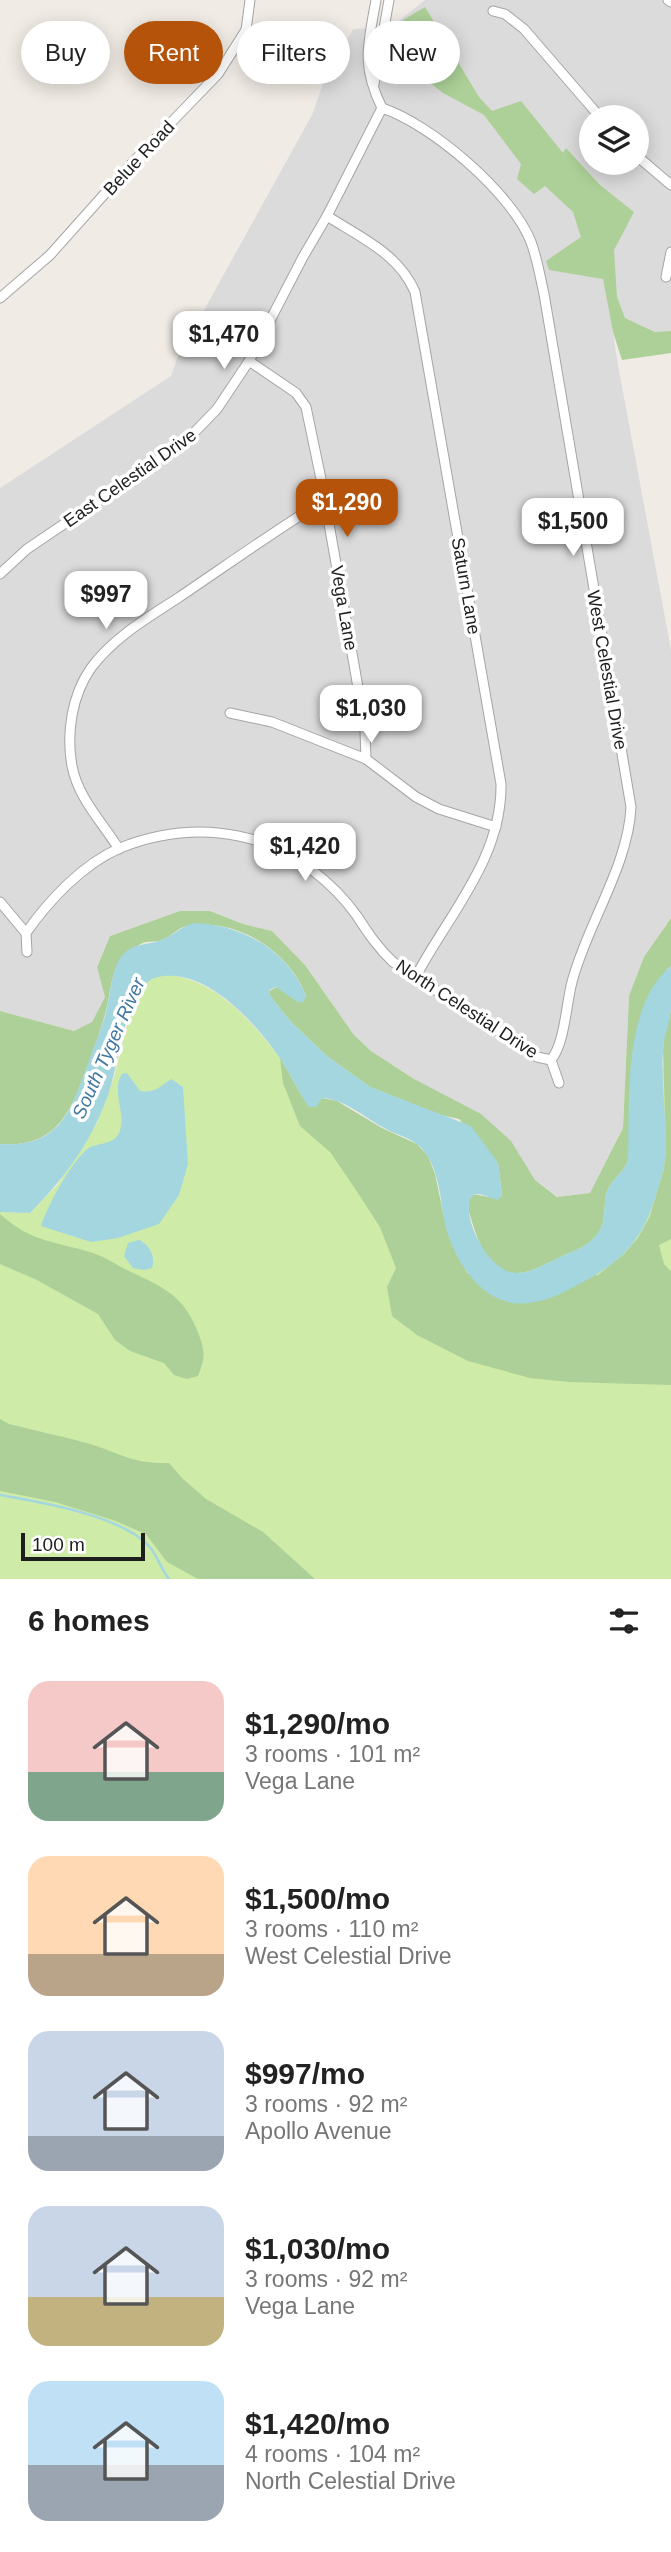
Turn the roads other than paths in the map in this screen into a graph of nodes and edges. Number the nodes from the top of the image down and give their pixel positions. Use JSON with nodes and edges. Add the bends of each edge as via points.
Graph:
{"nodes":[{"id":1,"x":250,"y":0,"type":"edge"},
{"id":2,"x":376,"y":0,"type":"edge"},
{"id":3,"x":389,"y":0,"type":"edge"},
{"id":4,"x":493,"y":11,"type":"dead end"},
{"id":5,"x":372,"y":21,"type":"edge"},
{"id":6,"x":385,"y":21,"type":"edge"},
{"id":7,"x":374,"y":84,"type":"edge"},
{"id":8,"x":590,"y":105,"type":"edge"},
{"id":9,"x":382,"y":108,"type":"junction"},
{"id":10,"x":649,"y":166,"type":"edge"},
{"id":11,"x":671,"y":185,"type":"edge"},
{"id":12,"x":327,"y":216,"type":"junction"},
{"id":13,"x":671,"y":252,"type":"edge"},
{"id":14,"x":666,"y":277,"type":"dead end"},
{"id":15,"x":0,"y":298,"type":"edge"},
{"id":16,"x":249,"y":361,"type":"junction"},
{"id":17,"x":325,"y":500,"type":"junction"},
{"id":18,"x":0,"y":574,"type":"edge"},
{"id":19,"x":230,"y":713,"type":"dead end"},
{"id":20,"x":366,"y":759,"type":"junction"},
{"id":21,"x":496,"y":827,"type":"junction"},
{"id":22,"x":119,"y":849,"type":"junction"},
{"id":23,"x":0,"y":902,"type":"edge"},
{"id":24,"x":26,"y":933,"type":"junction"},
{"id":25,"x":27,"y":952,"type":"dead end"},
{"id":26,"x":415,"y":978,"type":"junction"},
{"id":27,"x":551,"y":1059,"type":"junction"},
{"id":28,"x":559,"y":1083,"type":"dead end"}],
"edges":[{"from":1,"to":15,"type":"street","name":"Belue Road","via":[[246,30],[218,75],[50,255]]},
{"from":2,"to":5,"type":"street"},
{"from":3,"to":6,"type":"street"},
{"from":4,"to":8,"type":"street","via":[[505,14],[524,30]]},
{"from":7,"to":9,"type":"street"},
{"from":9,"to":12,"type":"street","name":"East Celestial Drive"},
{"from":9,"to":27,"type":"street","name":"West Celestial Drive","via":[[435,139],[497,191],[530,240],[544,294],[631,807],[624,844],[575,972],[559,1048]]},
{"from":10,"to":11,"type":"street"},
{"from":12,"to":16,"type":"street","name":"East Celestial Drive"},
{"from":12,"to":21,"type":"street","name":"Saturn Lane","via":[[393,259],[415,292],[500,784]]},
{"from":13,"to":14,"type":"street"},
{"from":16,"to":17,"type":"street","name":"Vega Lane","via":[[302,400]]},
{"from":16,"to":18,"type":"street","name":"East Celestial Drive","via":[[217,409],[190,438],[27,549]]},
{"from":17,"to":20,"type":"street","name":"Vega Lane","via":[[365,730]]},
{"from":17,"to":22,"type":"street","via":[[138,624],[104,653],[84,679],[72,720],[72,766],[82,794]]},
{"from":19,"to":20,"type":"street","via":[[272,722]]},
{"from":20,"to":21,"type":"street","via":[[416,797]]},
{"from":21,"to":26,"type":"street","name":"Saturn Lane","via":[[476,879]]},
{"from":22,"to":24,"type":"street","name":"North Celestial Drive","via":[[61,892]]},
{"from":22,"to":26,"type":"street","name":"North Celestial Drive","via":[[198,833],[233,834],[264,842],[324,880],[377,947]]},
{"from":23,"to":24,"type":"street"},
{"from":24,"to":25,"type":"street"},
{"from":26,"to":27,"type":"street","name":"North Celestial Drive","via":[[537,1057]]},
{"from":27,"to":28,"type":"street"}]}
